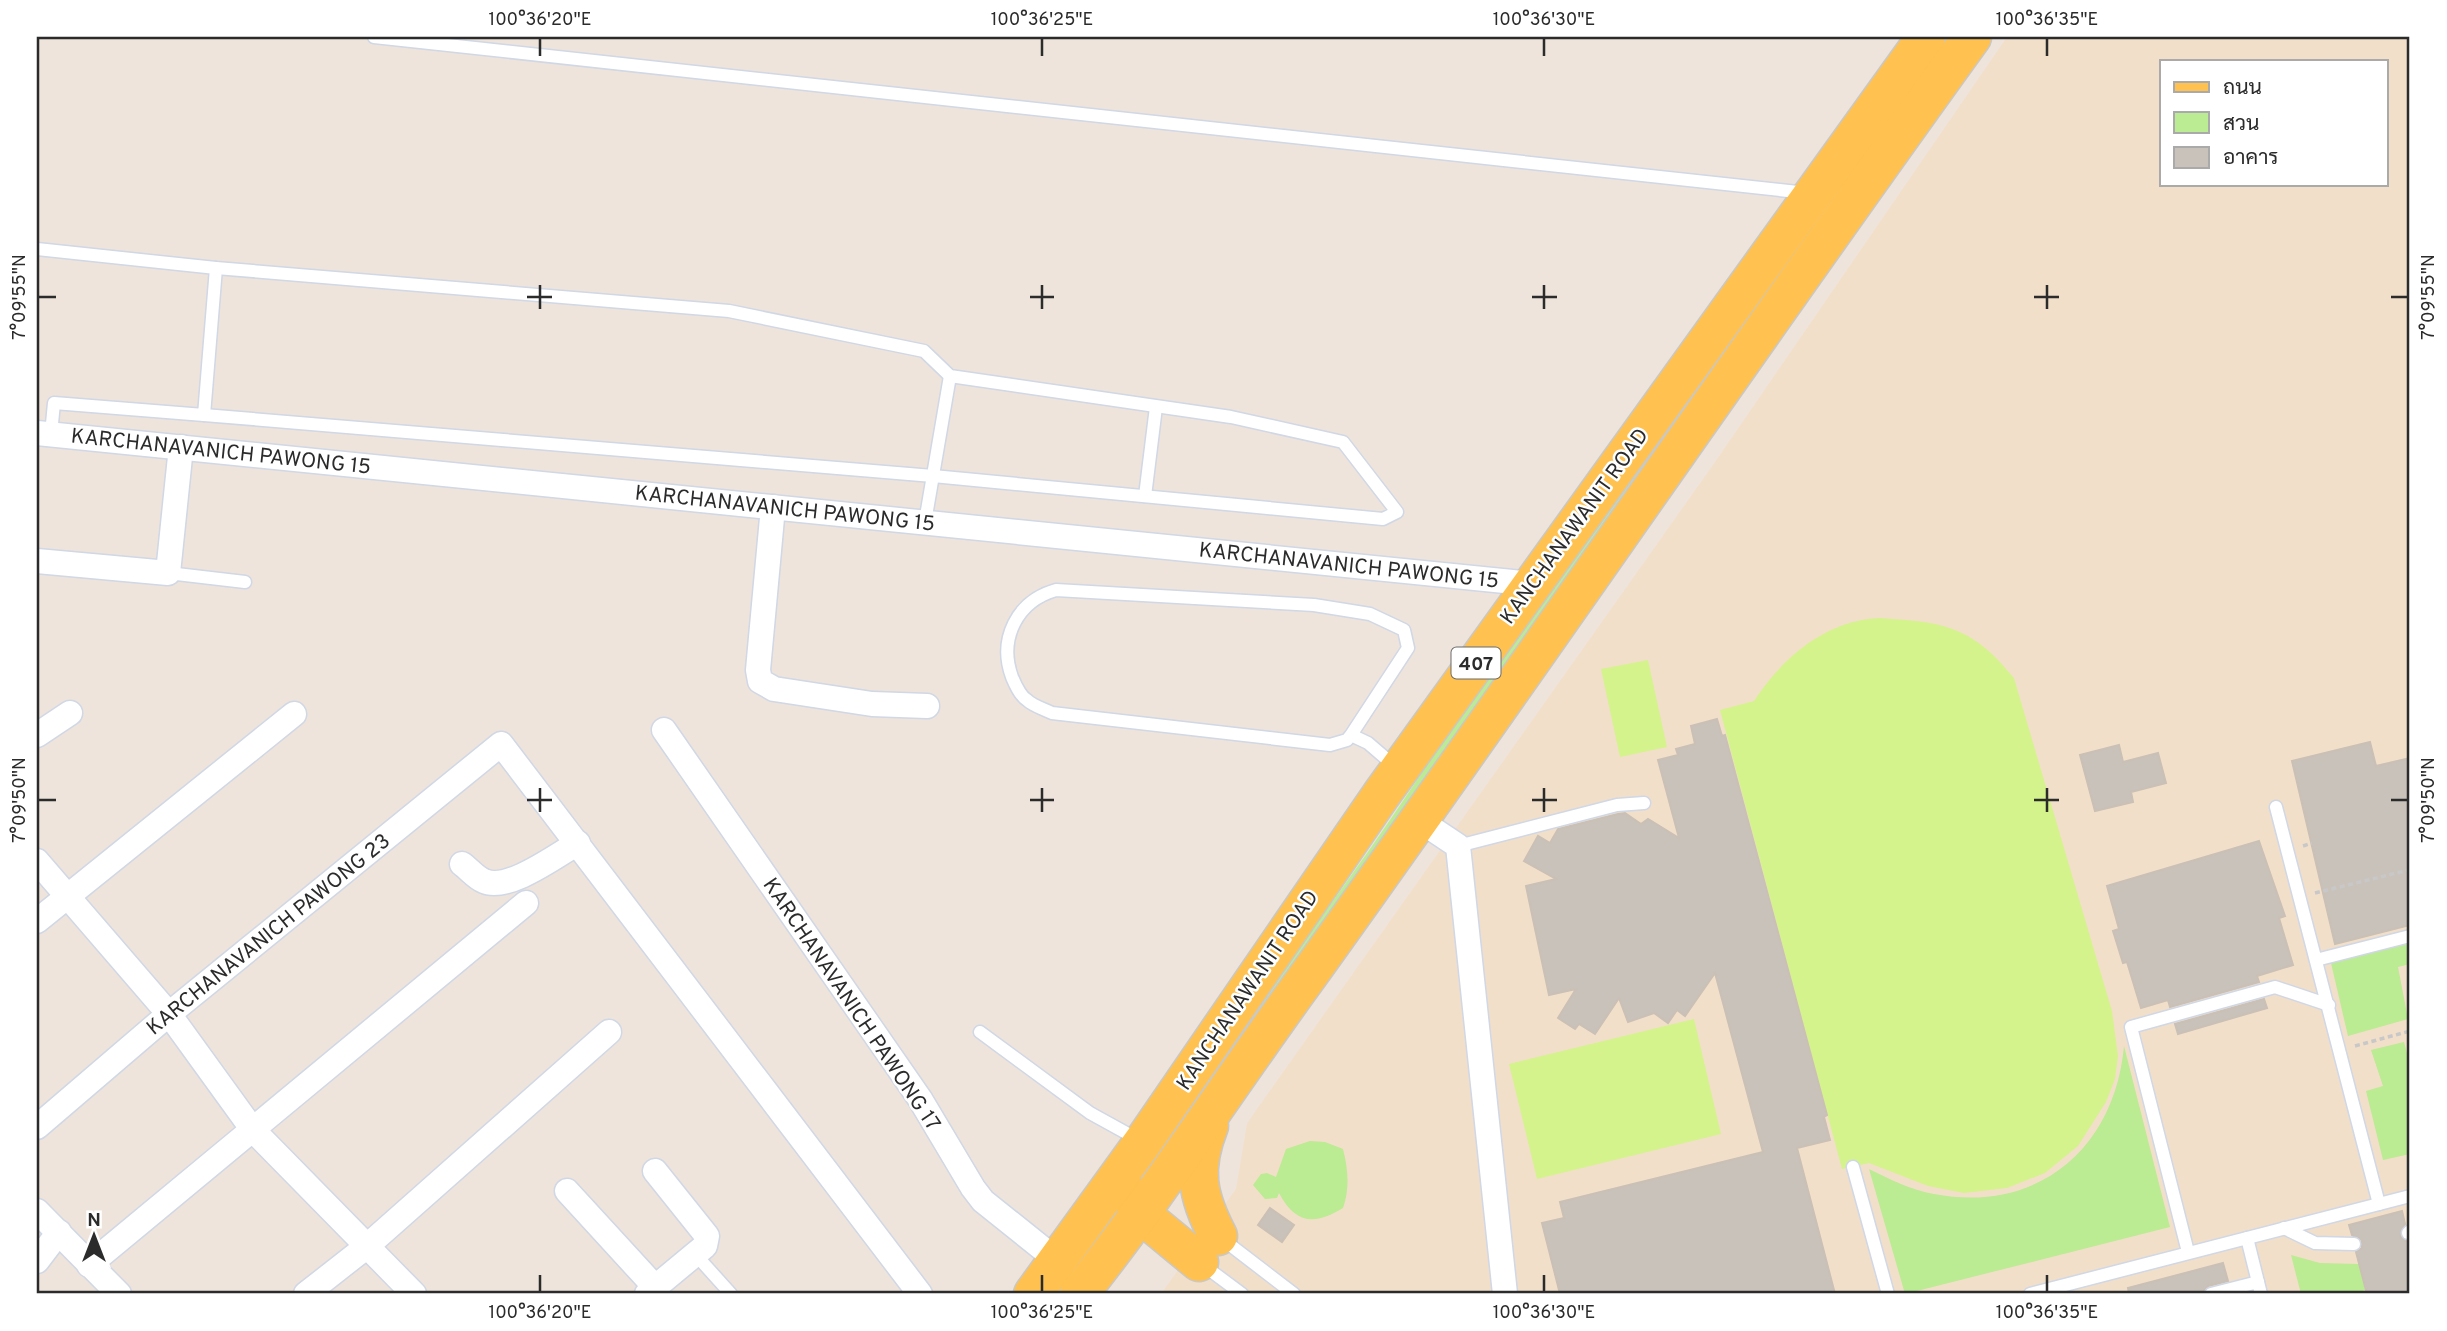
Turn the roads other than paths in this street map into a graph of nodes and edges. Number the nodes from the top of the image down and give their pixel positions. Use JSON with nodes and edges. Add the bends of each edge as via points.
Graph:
{"nodes":[{"id":1,"x":374,"y":37,"type":"edge"},
{"id":2,"x":1926,"y":37,"type":"edge"},
{"id":3,"x":1971,"y":39,"type":"edge"},
{"id":4,"x":1814,"y":194,"type":"junction"},
{"id":5,"x":37,"y":249,"type":"edge"},
{"id":6,"x":216,"y":268,"type":"junction"},
{"id":7,"x":950,"y":376,"type":"junction"},
{"id":8,"x":1156,"y":407,"type":"junction"},
{"id":9,"x":204,"y":415,"type":"junction"},
{"id":10,"x":44,"y":433,"type":"edge"},
{"id":11,"x":181,"y":447,"type":"junction"},
{"id":12,"x":933,"y":476,"type":"junction"},
{"id":13,"x":1145,"y":496,"type":"junction"},
{"id":14,"x":773,"y":508,"type":"junction"},
{"id":15,"x":925,"y":522,"type":"junction"},
{"id":16,"x":37,"y":561,"type":"edge"},
{"id":17,"x":167,"y":573,"type":"junction"},
{"id":18,"x":244,"y":582,"type":"dead end"},
{"id":19,"x":1533,"y":584,"type":"junction"},
{"id":20,"x":927,"y":706,"type":"dead end"},
{"id":21,"x":70,"y":713,"type":"dead end"},
{"id":22,"x":294,"y":714,"type":"dead end"},
{"id":23,"x":664,"y":730,"type":"dead end"},
{"id":24,"x":37,"y":735,"type":"edge"},
{"id":25,"x":1351,"y":735,"type":"junction"},
{"id":26,"x":1399,"y":769,"type":"junction"},
{"id":27,"x":1644,"y":803,"type":"dead end"},
{"id":28,"x":2276,"y":807,"type":"dead end"},
{"id":29,"x":1419,"y":820,"type":"junction"},
{"id":30,"x":578,"y":843,"type":"junction"},
{"id":31,"x":1458,"y":846,"type":"junction"},
{"id":32,"x":37,"y":861,"type":"edge"},
{"id":33,"x":462,"y":864,"type":"dead end"},
{"id":34,"x":67,"y":896,"type":"junction"},
{"id":35,"x":526,"y":902,"type":"dead end"},
{"id":36,"x":37,"y":921,"type":"edge"},
{"id":37,"x":2410,"y":936,"type":"edge"},
{"id":38,"x":2316,"y":960,"type":"junction"},
{"id":39,"x":2329,"y":1005,"type":"junction"},
{"id":40,"x":169,"y":1014,"type":"junction"},
{"id":41,"x":609,"y":1032,"type":"dead end"},
{"id":42,"x":980,"y":1032,"type":"dead end"},
{"id":43,"x":1222,"y":1095,"type":"junction"},
{"id":44,"x":37,"y":1127,"type":"edge"},
{"id":45,"x":253,"y":1130,"type":"junction"},
{"id":46,"x":1853,"y":1167,"type":"dead end"},
{"id":47,"x":655,"y":1171,"type":"dead end"},
{"id":48,"x":1141,"y":1179,"type":"junction"},
{"id":49,"x":567,"y":1191,"type":"dead end"},
{"id":50,"x":2410,"y":1196,"type":"edge"},
{"id":51,"x":2379,"y":1204,"type":"junction"},
{"id":52,"x":37,"y":1211,"type":"edge"},
{"id":53,"x":2284,"y":1228,"type":"junction"},
{"id":54,"x":59,"y":1233,"type":"junction"},
{"id":55,"x":2247,"y":1238,"type":"junction"},
{"id":56,"x":2354,"y":1244,"type":"dead end"},
{"id":57,"x":366,"y":1247,"type":"junction"},
{"id":58,"x":1209,"y":1249,"type":"junction"},
{"id":59,"x":2188,"y":1252,"type":"junction"},
{"id":60,"x":695,"y":1254,"type":"junction"},
{"id":61,"x":37,"y":1261,"type":"edge"},
{"id":62,"x":1058,"y":1261,"type":"junction"},
{"id":63,"x":89,"y":1265,"type":"junction"},
{"id":64,"x":2260,"y":1288,"type":"edge"},
{"id":65,"x":651,"y":1291,"type":"edge"},
{"id":66,"x":119,"y":1294,"type":"edge"},
{"id":67,"x":306,"y":1294,"type":"edge"},
{"id":68,"x":414,"y":1294,"type":"edge"},
{"id":69,"x":731,"y":1294,"type":"edge"},
{"id":70,"x":920,"y":1294,"type":"edge"},
{"id":71,"x":1033,"y":1294,"type":"edge"},
{"id":72,"x":1080,"y":1294,"type":"edge"},
{"id":73,"x":1242,"y":1294,"type":"edge"},
{"id":74,"x":1294,"y":1294,"type":"edge"},
{"id":75,"x":1505,"y":1294,"type":"edge"},
{"id":76,"x":1888,"y":1294,"type":"edge"},
{"id":77,"x":2030,"y":1294,"type":"edge"},
{"id":78,"x":2211,"y":1294,"type":"edge"}],
"edges":[{"from":1,"to":4,"type":"lane"},
{"from":2,"to":4,"type":"main road","name":"KANCHANAWANIT ROAD","number":"407"},
{"from":3,"to":29,"type":"main road","name":"KANCHANAWANIT ROAD","number":"407"},
{"from":4,"to":19,"type":"main road","name":"KANCHANAWANIT ROAD","number":"407"},
{"from":5,"to":6,"type":"lane"},
{"from":6,"to":7,"type":"lane","via":[[729,311],[924,351]]},
{"from":6,"to":9,"type":"lane"},
{"from":7,"to":8,"type":"lane"},
{"from":7,"to":12,"type":"lane"},
{"from":8,"to":13,"type":"lane"},
{"from":8,"to":13,"type":"lane","via":[[1231,417],[1343,442],[1397,512],[1383,519]]},
{"from":9,"to":10,"type":"lane","via":[[54,403]]},
{"from":9,"to":12,"type":"lane"},
{"from":10,"to":11,"type":"street","name":"KARCHANAVANICH PAWONG 15"},
{"from":11,"to":14,"type":"street","name":"KARCHANAVANICH PAWONG 15"},
{"from":11,"to":17,"type":"street"},
{"from":12,"to":13,"type":"lane"},
{"from":12,"to":15,"type":"lane"},
{"from":14,"to":15,"type":"street","name":"KARCHANAVANICH PAWONG 15"},
{"from":14,"to":20,"type":"street","via":[[760,681],[774,688],[872,704]]},
{"from":15,"to":19,"type":"street","name":"KARCHANAVANICH PAWONG 15"},
{"from":16,"to":17,"type":"street"},
{"from":17,"to":18,"type":"lane"},
{"from":19,"to":26,"type":"main road","name":"KANCHANAWANIT ROAD","number":"407"},
{"from":21,"to":24,"type":"street"},
{"from":22,"to":34,"type":"street"},
{"from":23,"to":62,"type":"street","name":"KARCHANAVANICH PAWONG 17","via":[[919,1099],[973,1188]]},
{"from":25,"to":25,"type":"lane","via":[[1408,648],[1404,630],[1370,614],[1314,605],[1056,590],[1028,603],[1007,640],[1008,665],[1025,700],[1052,713],[1330,745]]},
{"from":25,"to":26,"type":"lane"},
{"from":26,"to":48,"type":"main road","name":"KANCHANAWANIT ROAD","number":"407"},
{"from":27,"to":31,"type":"lane","via":[[1617,805]]},
{"from":28,"to":38,"type":"lane"},
{"from":29,"to":31,"type":"street"},
{"from":29,"to":43,"type":"main road","name":"KANCHANAWANIT ROAD","number":"407"},
{"from":30,"to":33,"type":"street","via":[[522,876],[500,882],[485,882]]},
{"from":30,"to":40,"type":"street","name":"KARCHANAVANICH PAWONG 23","via":[[501,744]]},
{"from":30,"to":70,"type":"street"},
{"from":31,"to":75,"type":"street"},
{"from":32,"to":34,"type":"street"},
{"from":34,"to":36,"type":"street"},
{"from":34,"to":40,"type":"street"},
{"from":35,"to":45,"type":"street"},
{"from":37,"to":38,"type":"lane"},
{"from":38,"to":39,"type":"lane"},
{"from":39,"to":51,"type":"lane"},
{"from":39,"to":59,"type":"lane","via":[[2275,987],[2131,1027]]},
{"from":40,"to":44,"type":"street","name":"KARCHANAVANICH PAWONG 23"},
{"from":40,"to":45,"type":"street"},
{"from":41,"to":57,"type":"street"},
{"from":42,"to":48,"type":"lane","via":[[1090,1113]]},
{"from":43,"to":48,"type":"main road","name":"KANCHANAWANIT ROAD","number":"407"},
{"from":43,"to":58,"type":"main road","via":[[1199,1160]]},
{"from":45,"to":57,"type":"street"},
{"from":45,"to":63,"type":"street"},
{"from":46,"to":76,"type":"lane"},
{"from":47,"to":60,"type":"street","via":[[707,1236],[705,1246]]},
{"from":48,"to":58,"type":"main road"},
{"from":48,"to":62,"type":"main road","name":"KANCHANAWANIT ROAD","number":"407","via":[[1094,1208]]},
{"from":48,"to":72,"type":"main road","name":"KANCHANAWANIT ROAD","number":"407"},
{"from":49,"to":65,"type":"street"},
{"from":50,"to":51,"type":"lane"},
{"from":51,"to":53,"type":"lane"},
{"from":52,"to":54,"type":"street"},
{"from":53,"to":55,"type":"lane"},
{"from":53,"to":56,"type":"lane","via":[[2315,1243]]},
{"from":54,"to":61,"type":"street"},
{"from":54,"to":63,"type":"street"},
{"from":55,"to":59,"type":"lane"},
{"from":55,"to":64,"type":"lane"},
{"from":57,"to":67,"type":"street"},
{"from":57,"to":68,"type":"street"},
{"from":58,"to":72,"type":"main road","via":[[1125,1261]]},
{"from":58,"to":73,"type":"lane"},
{"from":58,"to":74,"type":"lane"},
{"from":59,"to":77,"type":"lane"},
{"from":60,"to":65,"type":"street"},
{"from":60,"to":69,"type":"lane"},
{"from":62,"to":71,"type":"main road","name":"KANCHANAWANIT ROAD","number":"407"},
{"from":63,"to":66,"type":"street"},
{"from":64,"to":78,"type":"lane"}]}
